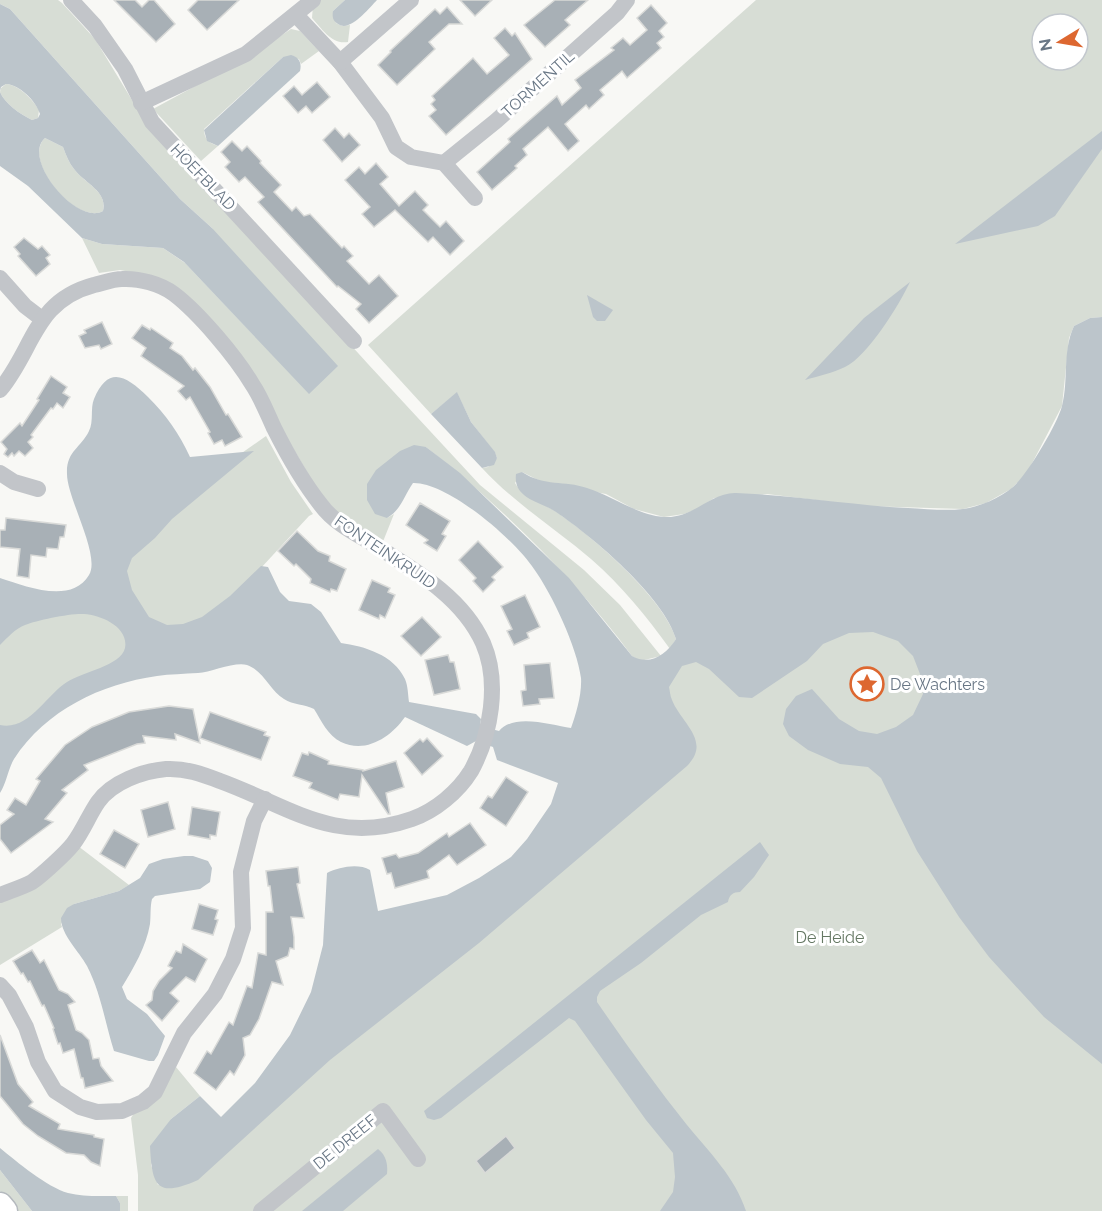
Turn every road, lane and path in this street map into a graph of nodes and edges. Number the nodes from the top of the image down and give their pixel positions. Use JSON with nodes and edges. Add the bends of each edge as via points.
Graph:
{"nodes":[{"id":1,"x":70,"y":0,"type":"edge"},
{"id":2,"x":313,"y":0,"type":"edge"},
{"id":3,"x":411,"y":0,"type":"edge"},
{"id":4,"x":627,"y":0,"type":"edge"},
{"id":5,"x":296,"y":15,"type":"junction"},
{"id":6,"x":340,"y":62,"type":"junction"},
{"id":7,"x":141,"y":103,"type":"junction"},
{"id":8,"x":444,"y":163,"type":"junction"},
{"id":9,"x":475,"y":198,"type":"dead end"},
{"id":10,"x":0,"y":278,"type":"edge"},
{"id":11,"x":42,"y":319,"type":"junction"},
{"id":12,"x":354,"y":341,"type":"dead end"},
{"id":13,"x":0,"y":390,"type":"edge"},
{"id":14,"x":0,"y":472,"type":"edge"},
{"id":15,"x":38,"y":489,"type":"dead end"},
{"id":16,"x":265,"y":799,"type":"junction"},
{"id":17,"x":0,"y":895,"type":"edge"},
{"id":18,"x":0,"y":985,"type":"edge"},
{"id":19,"x":418,"y":1159,"type":"dead end"},
{"id":20,"x":0,"y":1205,"type":"edge"},
{"id":21,"x":5,"y":1211,"type":"edge"},
{"id":22,"x":261,"y":1211,"type":"edge"}],
"edges":[{"from":1,"to":7,"type":"street","name":"HOEFBLAD","via":[[95,26],[125,69]]},
{"from":2,"to":5,"type":"street"},
{"from":3,"to":6,"type":"street"},
{"from":4,"to":8,"type":"street","name":"TORMENTIL","via":[[513,106]]},
{"from":5,"to":6,"type":"street"},
{"from":5,"to":7,"type":"street","via":[[246,54]]},
{"from":6,"to":8,"type":"street","via":[[382,118],[396,147],[411,157]]},
{"from":7,"to":12,"type":"street","name":"HOEFBLAD","via":[[165,138]]},
{"from":8,"to":9,"type":"street"},
{"from":10,"to":11,"type":"street"},
{"from":11,"to":13,"type":"street","name":"FONTEINKRUID"},
{"from":11,"to":16,"type":"street","name":"FONTEINKRUID","via":[[72,293],[121,278],[148,282],[173,293],[210,328],[252,384],[304,482],[324,510],[430,580],[472,621],[485,647],[492,673],[489,718],[471,771],[445,800],[420,816],[391,826],[352,829],[310,819]]},
{"from":14,"to":15,"type":"street","via":[[14,482]]},
{"from":16,"to":17,"type":"street","name":"FONTEINKRUID","via":[[195,772],[145,772],[101,798],[73,845],[33,881]]},
{"from":16,"to":18,"type":"street","via":[[254,821],[241,872],[243,928],[233,958],[214,994],[184,1033],[155,1092],[143,1102],[122,1111],[97,1112],[80,1107],[55,1091],[38,1062],[27,1027]]},
{"from":19,"to":22,"type":"street","name":"DE DREEF","via":[[383,1111]]},
{"from":20,"to":21,"type":"main road"}]}
